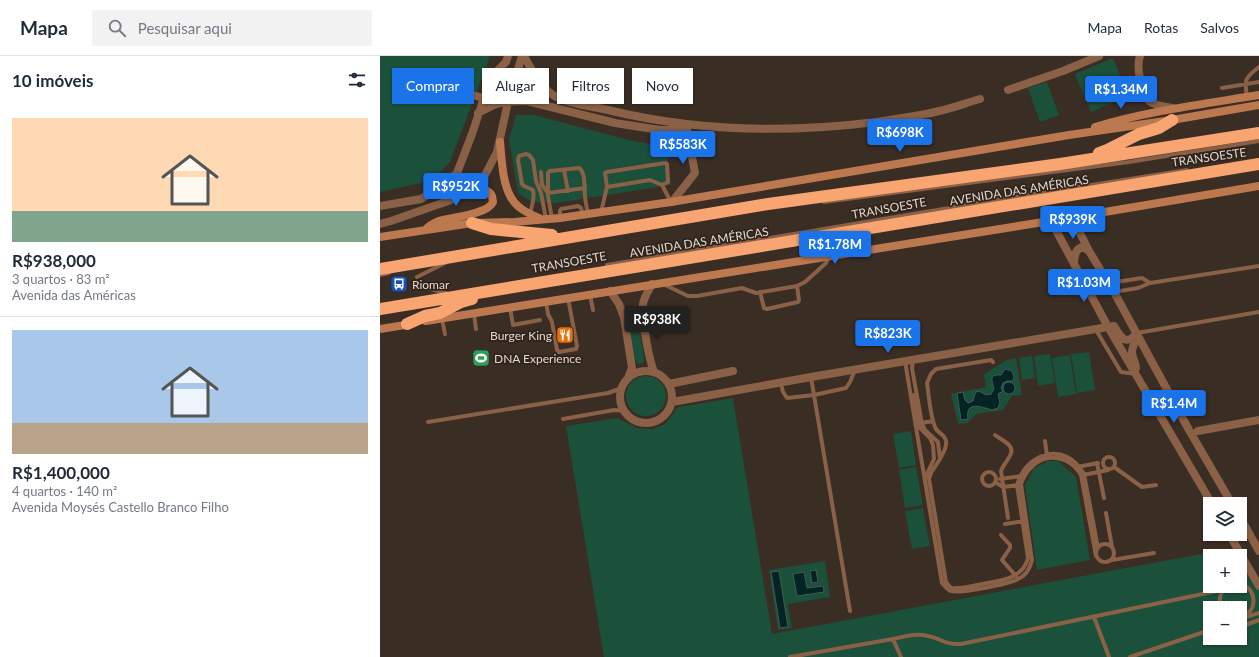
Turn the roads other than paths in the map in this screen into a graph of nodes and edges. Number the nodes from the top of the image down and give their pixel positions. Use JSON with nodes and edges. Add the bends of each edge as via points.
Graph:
{"nodes":[{"id":1,"x":508,"y":56,"type":"edge"},
{"id":2,"x":523,"y":56,"type":"edge"},
{"id":3,"x":1099,"y":56,"type":"edge"},
{"id":4,"x":1140,"y":56,"type":"edge"},
{"id":5,"x":1259,"y":67,"type":"edge"},
{"id":6,"x":500,"y":68,"type":"edge"},
{"id":7,"x":518,"y":68,"type":"edge"},
{"id":8,"x":1259,"y":82,"type":"edge"},
{"id":9,"x":1245,"y":84,"type":"junction"},
{"id":10,"x":1222,"y":88,"type":"dead end"},
{"id":11,"x":1008,"y":90,"type":"dead end"},
{"id":12,"x":1259,"y":95,"type":"edge"},
{"id":13,"x":1247,"y":97,"type":"junction"},
{"id":14,"x":980,"y":99,"type":"dead end"},
{"id":15,"x":482,"y":103,"type":"edge"},
{"id":16,"x":499,"y":104,"type":"edge"},
{"id":17,"x":508,"y":104,"type":"edge"},
{"id":18,"x":539,"y":104,"type":"edge"},
{"id":19,"x":1259,"y":105,"type":"edge"},
{"id":20,"x":1179,"y":108,"type":"junction"},
{"id":21,"x":478,"y":113,"type":"junction"},
{"id":22,"x":1172,"y":120,"type":"junction"},
{"id":23,"x":685,"y":125,"type":"junction"},
{"id":24,"x":1259,"y":133,"type":"edge"},
{"id":25,"x":1069,"y":135,"type":"junction"},
{"id":26,"x":1259,"y":141,"type":"edge"},
{"id":27,"x":500,"y":142,"type":"junction"},
{"id":28,"x":1259,"y":160,"type":"edge"},
{"id":29,"x":1060,"y":164,"type":"junction"},
{"id":30,"x":1259,"y":164,"type":"edge"},
{"id":31,"x":1214,"y":166,"type":"dead end"},
{"id":32,"x":1191,"y":169,"type":"dead end"},
{"id":33,"x":564,"y":170,"type":"junction"},
{"id":34,"x":540,"y":172,"type":"dead end"},
{"id":35,"x":662,"y":186,"type":"junction"},
{"id":36,"x":1259,"y":186,"type":"edge"},
{"id":37,"x":607,"y":187,"type":"junction"},
{"id":38,"x":585,"y":188,"type":"junction"},
{"id":39,"x":466,"y":191,"type":"junction"},
{"id":40,"x":568,"y":191,"type":"junction"},
{"id":41,"x":548,"y":194,"type":"junction"},
{"id":42,"x":671,"y":202,"type":"junction"},
{"id":43,"x":818,"y":203,"type":"dead end"},
{"id":44,"x":380,"y":206,"type":"edge"},
{"id":45,"x":601,"y":212,"type":"junction"},
{"id":46,"x":530,"y":214,"type":"junction"},
{"id":47,"x":586,"y":215,"type":"junction"},
{"id":48,"x":1081,"y":216,"type":"junction"},
{"id":49,"x":404,"y":217,"type":"junction"},
{"id":50,"x":550,"y":219,"type":"junction"},
{"id":51,"x":380,"y":220,"type":"edge"},
{"id":52,"x":1051,"y":221,"type":"junction"},
{"id":53,"x":472,"y":223,"type":"junction"},
{"id":54,"x":380,"y":224,"type":"edge"},
{"id":55,"x":424,"y":230,"type":"junction"},
{"id":56,"x":592,"y":233,"type":"junction"},
{"id":57,"x":380,"y":236,"type":"edge"},
{"id":58,"x":562,"y":244,"type":"dead end"},
{"id":59,"x":1088,"y":251,"type":"junction"},
{"id":60,"x":829,"y":256,"type":"junction"},
{"id":61,"x":1074,"y":262,"type":"junction"},
{"id":62,"x":445,"y":263,"type":"junction"},
{"id":63,"x":602,"y":266,"type":"dead end"},
{"id":64,"x":1259,"y":266,"type":"edge"},
{"id":65,"x":423,"y":267,"type":"dead end"},
{"id":66,"x":380,"y":269,"type":"edge"},
{"id":67,"x":394,"y":272,"type":"dead end"},
{"id":68,"x":380,"y":275,"type":"edge"},
{"id":69,"x":417,"y":277,"type":"dead end"},
{"id":70,"x":657,"y":283,"type":"junction"},
{"id":71,"x":1108,"y":283,"type":"junction"},
{"id":72,"x":1150,"y":283,"type":"junction"},
{"id":73,"x":419,"y":286,"type":"dead end"},
{"id":74,"x":797,"y":286,"type":"junction"},
{"id":75,"x":486,"y":290,"type":"junction"},
{"id":76,"x":454,"y":291,"type":"dead end"},
{"id":77,"x":610,"y":291,"type":"junction"},
{"id":78,"x":446,"y":292,"type":"junction"},
{"id":79,"x":760,"y":292,"type":"junction"},
{"id":80,"x":1114,"y":292,"type":"junction"},
{"id":81,"x":590,"y":294,"type":"junction"},
{"id":82,"x":432,"y":295,"type":"dead end"},
{"id":83,"x":568,"y":298,"type":"junction"},
{"id":84,"x":546,"y":302,"type":"junction"},
{"id":85,"x":510,"y":308,"type":"junction"},
{"id":86,"x":380,"y":309,"type":"edge"},
{"id":87,"x":593,"y":310,"type":"dead end"},
{"id":88,"x":1259,"y":312,"type":"edge"},
{"id":89,"x":474,"y":314,"type":"junction"},
{"id":90,"x":643,"y":314,"type":"junction"},
{"id":91,"x":624,"y":317,"type":"junction"},
{"id":92,"x":442,"y":319,"type":"junction"},
{"id":93,"x":540,"y":320,"type":"dead end"},
{"id":94,"x":407,"y":324,"type":"junction"},
{"id":95,"x":1108,"y":327,"type":"junction"},
{"id":96,"x":380,"y":329,"type":"edge"},
{"id":97,"x":476,"y":329,"type":"dead end"},
{"id":98,"x":1096,"y":330,"type":"junction"},
{"id":99,"x":1137,"y":333,"type":"junction"},
{"id":100,"x":445,"y":334,"type":"dead end"},
{"id":101,"x":909,"y":361,"type":"junction"},
{"id":102,"x":993,"y":362,"type":"dead end"},
{"id":103,"x":855,"y":369,"type":"junction"},
{"id":104,"x":733,"y":371,"type":"dead end"},
{"id":105,"x":654,"y":372,"type":"junction"},
{"id":106,"x":1136,"y":374,"type":"junction"},
{"id":107,"x":811,"y":377,"type":"junction"},
{"id":108,"x":627,"y":379,"type":"junction"},
{"id":109,"x":781,"y":382,"type":"junction"},
{"id":110,"x":669,"y":384,"type":"junction"},
{"id":111,"x":622,"y":388,"type":"junction"},
{"id":112,"x":814,"y":395,"type":"junction"},
{"id":113,"x":672,"y":402,"type":"junction"},
{"id":114,"x":625,"y":411,"type":"junction"},
{"id":115,"x":563,"y":419,"type":"dead end"},
{"id":116,"x":1259,"y":420,"type":"edge"},
{"id":117,"x":428,"y":422,"type":"dead end"},
{"id":118,"x":933,"y":422,"type":"junction"},
{"id":119,"x":922,"y":423,"type":"junction"},
{"id":120,"x":1189,"y":430,"type":"junction"},
{"id":121,"x":1198,"y":430,"type":"junction"},
{"id":122,"x":995,"y":436,"type":"dead end"},
{"id":123,"x":1195,"y":440,"type":"junction"},
{"id":124,"x":1044,"y":441,"type":"dead end"},
{"id":125,"x":1047,"y":456,"type":"junction"},
{"id":126,"x":940,"y":459,"type":"junction"},
{"id":127,"x":1102,"y":462,"type":"junction"},
{"id":128,"x":1097,"y":464,"type":"junction"},
{"id":129,"x":1078,"y":467,"type":"junction"},
{"id":130,"x":1114,"y":467,"type":"junction"},
{"id":131,"x":1109,"y":470,"type":"junction"},
{"id":132,"x":1099,"y":472,"type":"junction"},
{"id":133,"x":1082,"y":475,"type":"junction"},
{"id":134,"x":1022,"y":476,"type":"junction"},
{"id":135,"x":925,"y":478,"type":"junction"},
{"id":136,"x":1002,"y":479,"type":"junction"},
{"id":137,"x":1019,"y":485,"type":"junction"},
{"id":138,"x":1156,"y":485,"type":"dead end"},
{"id":139,"x":1003,"y":487,"type":"junction"},
{"id":140,"x":1208,"y":497,"type":"edge"},
{"id":141,"x":1228,"y":497,"type":"edge"},
{"id":142,"x":1104,"y":498,"type":"dead end"},
{"id":143,"x":1106,"y":513,"type":"dead end"},
{"id":144,"x":1008,"y":518,"type":"dead end"},
{"id":145,"x":1024,"y":521,"type":"junction"},
{"id":146,"x":1005,"y":524,"type":"dead end"},
{"id":147,"x":1247,"y":530,"type":"edge"},
{"id":148,"x":1001,"y":534,"type":"dead end"},
{"id":149,"x":1233,"y":541,"type":"edge"},
{"id":150,"x":1112,"y":547,"type":"junction"},
{"id":151,"x":1098,"y":548,"type":"junction"},
{"id":152,"x":1259,"y":551,"type":"edge"},
{"id":153,"x":1154,"y":553,"type":"dead end"},
{"id":154,"x":1096,"y":556,"type":"junction"},
{"id":155,"x":1112,"y":560,"type":"junction"},
{"id":156,"x":1015,"y":575,"type":"junction"},
{"id":157,"x":1019,"y":579,"type":"junction"},
{"id":158,"x":1259,"y":586,"type":"edge"},
{"id":159,"x":1247,"y":587,"type":"edge"},
{"id":160,"x":1208,"y":593,"type":"edge"},
{"id":161,"x":850,"y":611,"type":"dead end"},
{"id":162,"x":1259,"y":613,"type":"edge"},
{"id":163,"x":1247,"y":615,"type":"edge"},
{"id":164,"x":1094,"y":617,"type":"junction"},
{"id":165,"x":1247,"y":617,"type":"edge"},
{"id":166,"x":1259,"y":620,"type":"edge"},
{"id":167,"x":1247,"y":624,"type":"edge"},
{"id":168,"x":1203,"y":632,"type":"edge"},
{"id":169,"x":893,"y":639,"type":"junction"},
{"id":170,"x":790,"y":657,"type":"edge"},
{"id":171,"x":901,"y":657,"type":"edge"},
{"id":172,"x":1108,"y":657,"type":"edge"},
{"id":173,"x":1130,"y":657,"type":"edge"}],
"edges":[{"from":1,"to":6,"type":"street"},
{"from":2,"to":7,"type":"street"},
{"from":2,"to":23,"type":"street","via":[[543,87],[567,101]]},
{"from":3,"to":11,"type":"street"},
{"from":4,"to":20,"type":"street","via":[[1138,65],[1145,97],[1156,105]]},
{"from":5,"to":9,"type":"lane","via":[[1247,77]]},
{"from":8,"to":9,"type":"lane"},
{"from":9,"to":10,"type":"lane"},
{"from":9,"to":13,"type":"lane"},
{"from":12,"to":13,"type":"main road"},
{"from":13,"to":20,"type":"main road"},
{"from":14,"to":23,"type":"street","via":[[938,112],[849,125],[797,128]]},
{"from":15,"to":21,"type":"street"},
{"from":16,"to":21,"type":"street"},
{"from":17,"to":27,"type":"street"},
{"from":18,"to":23,"type":"street","via":[[615,123],[660,130]]},
{"from":19,"to":22,"type":"main road"},
{"from":20,"to":25,"type":"main road","via":[[1118,120]]},
{"from":21,"to":44,"type":"street","via":[[457,173],[421,199]]},
{"from":22,"to":25,"type":"main road"},
{"from":22,"to":29,"type":"highway","via":[[1107,150],[1076,157]]},
{"from":23,"to":42,"type":"street","via":[[695,173]]},
{"from":24,"to":29,"type":"highway","name":"AVENIDA DAS AMÉRICAS"},
{"from":25,"to":42,"type":"main road"},
{"from":26,"to":43,"type":"lane","name":"TRANSOESTE","via":[[1129,162]]},
{"from":27,"to":39,"type":"street","via":[[485,175]]},
{"from":27,"to":46,"type":"main road","via":[[507,189],[519,208]]},
{"from":28,"to":31,"type":"lane","name":"TRANSOESTE"},
{"from":29,"to":56,"type":"highway","name":"AVENIDA DAS AMÉRICAS","via":[[768,204]]},
{"from":30,"to":75,"type":"highway","name":"AVENIDA DAS AMÉRICAS"},
{"from":32,"to":63,"type":"lane","name":"TRANSOESTE"},
{"from":33,"to":38,"type":"lane","via":[[581,168]]},
{"from":33,"to":40,"type":"lane"},
{"from":33,"to":41,"type":"lane","via":[[548,173]]},
{"from":34,"to":41,"type":"lane","via":[[542,185]]},
{"from":35,"to":37,"type":"lane","via":[[650,180]]},
{"from":35,"to":37,"type":"lane","via":[[669,179],[665,163],[607,172]]},
{"from":35,"to":42,"type":"lane"},
{"from":36,"to":48,"type":"main road"},
{"from":37,"to":45,"type":"lane"},
{"from":38,"to":40,"type":"lane"},
{"from":38,"to":47,"type":"lane"},
{"from":39,"to":49,"type":"street","via":[[440,205]]},
{"from":39,"to":55,"type":"main road","via":[[484,190],[490,193],[493,202],[482,211],[442,220]]},
{"from":40,"to":41,"type":"lane"},
{"from":41,"to":50,"type":"lane"},
{"from":42,"to":45,"type":"main road"},
{"from":45,"to":47,"type":"main road"},
{"from":46,"to":50,"type":"main road"},
{"from":46,"to":50,"type":"lane","via":[[534,192],[522,184],[518,160],[519,156],[526,154],[533,160],[536,181]]},
{"from":47,"to":50,"type":"main road"},
{"from":48,"to":52,"type":"main road"},
{"from":48,"to":59,"type":"street","via":[[1079,231]]},
{"from":49,"to":51,"type":"street"},
{"from":49,"to":54,"type":"street"},
{"from":50,"to":53,"type":"main road"},
{"from":52,"to":60,"type":"main road"},
{"from":52,"to":61,"type":"street"},
{"from":53,"to":55,"type":"main road"},
{"from":53,"to":56,"type":"highway","via":[[491,229],[543,235]]},
{"from":55,"to":57,"type":"main road"},
{"from":56,"to":66,"type":"highway","name":"AVENIDA DAS AMÉRICAS"},
{"from":58,"to":62,"type":"lane","name":"TRANSOESTE"},
{"from":59,"to":61,"type":"street","via":[[1083,246],[1079,248]]},
{"from":59,"to":71,"type":"street"},
{"from":60,"to":70,"type":"main road"},
{"from":60,"to":74,"type":"lane","via":[[826,263]]},
{"from":61,"to":95,"type":"street"},
{"from":62,"to":65,"type":"lane","name":"TRANSOESTE"},
{"from":62,"to":69,"type":"lane"},
{"from":64,"to":72,"type":"lane"},
{"from":67,"to":68,"type":"lane"},
{"from":70,"to":77,"type":"main road"},
{"from":70,"to":79,"type":"lane","via":[[688,296],[742,288]]},
{"from":70,"to":90,"type":"street","via":[[646,295]]},
{"from":71,"to":72,"type":"lane","via":[[1142,278]]},
{"from":71,"to":80,"type":"street"},
{"from":72,"to":80,"type":"lane"},
{"from":73,"to":78,"type":"lane"},
{"from":74,"to":79,"type":"lane"},
{"from":74,"to":79,"type":"lane","via":[[798,302],[767,309],[763,306]]},
{"from":75,"to":86,"type":"highway","name":"AVENIDA DAS AMÉRICAS"},
{"from":75,"to":94,"type":"highway","via":[[477,298]]},
{"from":76,"to":78,"type":"lane"},
{"from":77,"to":81,"type":"main road"},
{"from":77,"to":91,"type":"street"},
{"from":78,"to":82,"type":"lane"},
{"from":80,"to":99,"type":"street"},
{"from":81,"to":83,"type":"main road"},
{"from":81,"to":87,"type":"lane"},
{"from":83,"to":84,"type":"main road"},
{"from":83,"to":84,"type":"lane","via":[[577,346],[576,349],[560,352],[557,350]]},
{"from":84,"to":85,"type":"main road"},
{"from":85,"to":89,"type":"main road"},
{"from":85,"to":93,"type":"lane","via":[[513,325]]},
{"from":88,"to":99,"type":"lane"},
{"from":89,"to":92,"type":"main road"},
{"from":89,"to":97,"type":"lane"},
{"from":90,"to":91,"type":"street","via":[[634,309],[628,311]]},
{"from":90,"to":105,"type":"street","via":[[650,363]]},
{"from":91,"to":108,"type":"street","via":[[632,368]]},
{"from":92,"to":94,"type":"main road"},
{"from":92,"to":100,"type":"lane"},
{"from":94,"to":96,"type":"main road"},
{"from":95,"to":98,"type":"street"},
{"from":95,"to":99,"type":"street","via":[[1114,326],[1122,338],[1128,340]]},
{"from":95,"to":106,"type":"street"},
{"from":98,"to":101,"type":"street"},
{"from":98,"to":106,"type":"lane","via":[[1121,372]]},
{"from":99,"to":106,"type":"street","via":[[1132,351]]},
{"from":99,"to":120,"type":"street"},
{"from":101,"to":103,"type":"street"},
{"from":101,"to":119,"type":"lane"},
{"from":101,"to":135,"type":"lane"},
{"from":101,"to":135,"type":"lane","via":[[918,423],[933,445],[934,459]]},
{"from":102,"to":118,"type":"lane","via":[[991,360],[936,369],[931,374],[927,383]]},
{"from":103,"to":107,"type":"street"},
{"from":103,"to":112,"type":"lane","via":[[846,388]]},
{"from":104,"to":110,"type":"street"},
{"from":105,"to":108,"type":"street","via":[[640,372]]},
{"from":105,"to":110,"type":"street"},
{"from":106,"to":140,"type":"street"},
{"from":107,"to":109,"type":"street"},
{"from":107,"to":112,"type":"lane"},
{"from":108,"to":111,"type":"street"},
{"from":109,"to":112,"type":"lane","via":[[787,398]]},
{"from":109,"to":113,"type":"street"},
{"from":110,"to":113,"type":"street"},
{"from":111,"to":114,"type":"street","via":[[620,397]]},
{"from":111,"to":117,"type":"lane","via":[[608,393]]},
{"from":112,"to":161,"type":"lane"},
{"from":113,"to":114,"type":"street","via":[[663,416],[648,422],[640,422]]},
{"from":114,"to":115,"type":"lane","via":[[614,410]]},
{"from":116,"to":121,"type":"street"},
{"from":118,"to":119,"type":"lane"},
{"from":118,"to":126,"type":"lane","via":[[946,440]]},
{"from":119,"to":126,"type":"lane","via":[[925,430],[938,442]]},
{"from":120,"to":121,"type":"lane"},
{"from":120,"to":123,"type":"street"},
{"from":121,"to":123,"type":"lane"},
{"from":122,"to":136,"type":"lane","via":[[1010,445],[1011,450],[1009,458],[1002,466]]},
{"from":123,"to":141,"type":"street"},
{"from":124,"to":125,"type":"lane"},
{"from":125,"to":129,"type":"lane","via":[[1066,460]]},
{"from":125,"to":134,"type":"lane","via":[[1030,467]]},
{"from":126,"to":156,"type":"lane","via":[[929,479],[946,582],[951,588],[962,588],[1008,579]]},
{"from":127,"to":128,"type":"lane"},
{"from":127,"to":130,"type":"lane","via":[[1110,457],[1115,461]]},
{"from":127,"to":131,"type":"lane"},
{"from":128,"to":129,"type":"lane"},
{"from":128,"to":132,"type":"lane"},
{"from":129,"to":133,"type":"lane"},
{"from":130,"to":131,"type":"lane"},
{"from":130,"to":138,"type":"lane","via":[[1142,487]]},
{"from":131,"to":132,"type":"lane"},
{"from":132,"to":133,"type":"lane"},
{"from":132,"to":142,"type":"lane"},
{"from":133,"to":151,"type":"lane"},
{"from":133,"to":154,"type":"lane"},
{"from":134,"to":136,"type":"lane"},
{"from":134,"to":137,"type":"lane"},
{"from":135,"to":157,"type":"lane","via":[[942,583],[950,591],[957,592]]},
{"from":136,"to":139,"type":"lane"},
{"from":136,"to":139,"type":"lane","via":[[996,480]]},
{"from":137,"to":139,"type":"lane"},
{"from":137,"to":145,"type":"lane"},
{"from":139,"to":144,"type":"lane"},
{"from":143,"to":150,"type":"lane"},
{"from":145,"to":146,"type":"lane"},
{"from":145,"to":156,"type":"lane","via":[[1028,558],[1022,570]]},
{"from":145,"to":157,"type":"lane","via":[[1032,560],[1026,573]]},
{"from":147,"to":152,"type":"street"},
{"from":148,"to":156,"type":"lane","via":[[1010,545],[1002,560]]},
{"from":149,"to":158,"type":"street"},
{"from":150,"to":151,"type":"lane","via":[[1103,544]]},
{"from":150,"to":155,"type":"lane"},
{"from":151,"to":154,"type":"lane"},
{"from":153,"to":155,"type":"lane"},
{"from":154,"to":155,"type":"lane","via":[[1106,563]]},
{"from":156,"to":157,"type":"lane"},
{"from":159,"to":163,"type":"lane","via":[[1254,598],[1252,610]]},
{"from":160,"to":164,"type":"lane"},
{"from":162,"to":165,"type":"lane"},
{"from":164,"to":169,"type":"lane","via":[[961,644],[950,644],[929,636],[917,635]]},
{"from":164,"to":172,"type":"lane"},
{"from":166,"to":167,"type":"lane"},
{"from":168,"to":173,"type":"lane"},
{"from":169,"to":170,"type":"lane"},
{"from":169,"to":171,"type":"lane"}]}
